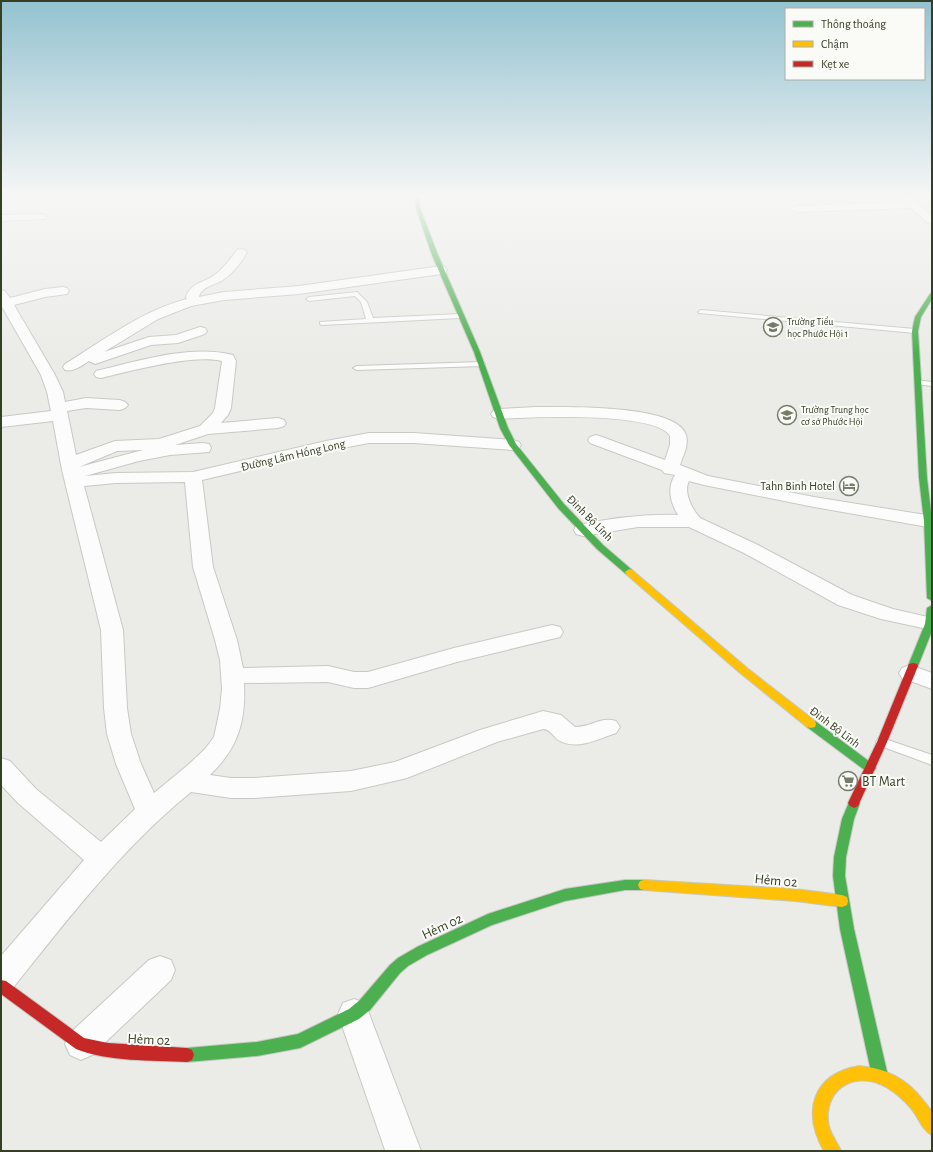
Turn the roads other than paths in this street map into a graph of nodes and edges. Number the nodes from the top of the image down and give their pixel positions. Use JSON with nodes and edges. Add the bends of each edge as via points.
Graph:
{"nodes":[{"id":1,"x":433,"y":249,"type":"edge"},
{"id":2,"x":240,"y":252,"type":"dead end"},
{"id":3,"x":441,"y":270,"type":"junction"},
{"id":4,"x":63,"y":291,"type":"dead end"},
{"id":5,"x":932,"y":295,"type":"edge"},
{"id":6,"x":4,"y":299,"type":"edge"},
{"id":7,"x":309,"y":299,"type":"dead end"},
{"id":8,"x":196,"y":301,"type":"junction"},
{"id":9,"x":701,"y":312,"type":"dead end"},
{"id":10,"x":460,"y":316,"type":"junction"},
{"id":11,"x":370,"y":320,"type":"junction"},
{"id":12,"x":322,"y":323,"type":"dead end"},
{"id":13,"x":200,"y":331,"type":"dead end"},
{"id":14,"x":915,"y":331,"type":"junction"},
{"id":15,"x":481,"y":364,"type":"junction"},
{"id":16,"x":70,"y":367,"type":"junction"},
{"id":17,"x":357,"y":368,"type":"dead end"},
{"id":18,"x":48,"y":374,"type":"junction"},
{"id":19,"x":102,"y":374,"type":"dead end"},
{"id":20,"x":918,"y":382,"type":"junction"},
{"id":21,"x":932,"y":384,"type":"edge"},
{"id":22,"x":120,"y":405,"type":"dead end"},
{"id":23,"x":59,"y":412,"type":"junction"},
{"id":24,"x":499,"y":414,"type":"junction"},
{"id":25,"x":1,"y":422,"type":"edge"},
{"id":26,"x":278,"y":423,"type":"dead end"},
{"id":27,"x":206,"y":429,"type":"junction"},
{"id":28,"x":596,"y":440,"type":"dead end"},
{"id":29,"x":513,"y":445,"type":"junction"},
{"id":30,"x":203,"y":448,"type":"dead end"},
{"id":31,"x":678,"y":472,"type":"junction"},
{"id":32,"x":72,"y":473,"type":"junction"},
{"id":33,"x":193,"y":477,"type":"junction"},
{"id":34,"x":693,"y":522,"type":"junction"},
{"id":35,"x":583,"y":530,"type":"junction"},
{"id":36,"x":930,"y":533,"type":"edge"},
{"id":37,"x":932,"y":598,"type":"edge"},
{"id":38,"x":931,"y":616,"type":"edge"},
{"id":39,"x":552,"y":632,"type":"dead end"},
{"id":40,"x":910,"y":673,"type":"junction"},
{"id":41,"x":232,"y":676,"type":"junction"},
{"id":42,"x":932,"y":681,"type":"edge"},
{"id":43,"x":608,"y":727,"type":"dead end"},
{"id":44,"x":882,"y":742,"type":"junction"},
{"id":45,"x":932,"y":760,"type":"edge"},
{"id":46,"x":1,"y":768,"type":"edge"},
{"id":47,"x":870,"y":768,"type":"junction"},
{"id":48,"x":187,"y":782,"type":"junction"},
{"id":49,"x":150,"y":812,"type":"junction"},
{"id":50,"x":103,"y":859,"type":"junction"},
{"id":51,"x":842,"y":901,"type":"junction"},
{"id":52,"x":160,"y":970,"type":"dead end"},
{"id":53,"x":1,"y":979,"type":"edge"},
{"id":54,"x":1,"y":986,"type":"edge"},
{"id":55,"x":354,"y":1014,"type":"junction"},
{"id":56,"x":81,"y":1044,"type":"junction"},
{"id":57,"x":880,"y":1076,"type":"junction"},
{"id":58,"x":932,"y":1127,"type":"edge"},
{"id":59,"x":831,"y":1148,"type":"edge"},
{"id":60,"x":403,"y":1151,"type":"edge"},
{"id":61,"x":821,"y":1151,"type":"edge"}],
"edges":[{"from":1,"to":3,"type":"street","name":"Đinh Bộ Lĩnh"},
{"from":2,"to":8,"type":"street","via":[[238,258],[221,276],[206,283],[193,294],[192,297]]},
{"from":3,"to":8,"type":"street"},
{"from":3,"to":10,"type":"street","name":"Đinh Bộ Lĩnh"},
{"from":4,"to":6,"type":"street"},
{"from":5,"to":14,"type":"street","via":[[921,310]]},
{"from":6,"to":18,"type":"street"},
{"from":7,"to":11,"type":"lane","via":[[358,294],[364,302]]},
{"from":8,"to":16,"type":"street","via":[[163,310]]},
{"from":9,"to":14,"type":"lane"},
{"from":10,"to":11,"type":"lane"},
{"from":10,"to":15,"type":"street","name":"Đinh Bộ Lĩnh"},
{"from":11,"to":12,"type":"lane"},
{"from":13,"to":16,"type":"street","via":[[178,339],[149,341]]},
{"from":14,"to":20,"type":"street"},
{"from":15,"to":17,"type":"lane"},
{"from":15,"to":24,"type":"street","name":"Đinh Bộ Lĩnh"},
{"from":16,"to":18,"type":"street"},
{"from":18,"to":23,"type":"street"},
{"from":19,"to":27,"type":"street","via":[[174,359],[219,356],[228,358],[223,408],[220,415]]},
{"from":20,"to":21,"type":"lane"},
{"from":20,"to":36,"type":"street","via":[[923,478]]},
{"from":22,"to":23,"type":"street","via":[[86,403]]},
{"from":23,"to":25,"type":"street"},
{"from":23,"to":32,"type":"street"},
{"from":24,"to":29,"type":"street","name":"Đinh Bộ Lĩnh"},
{"from":24,"to":31,"type":"street","via":[[527,411],[565,412],[640,417],[664,422],[676,429],[678,435]]},
{"from":26,"to":27,"type":"street"},
{"from":27,"to":32,"type":"street","via":[[161,444],[109,447]]},
{"from":28,"to":31,"type":"street"},
{"from":29,"to":33,"type":"street","name":"Đường Lâm Hồng Long","via":[[430,438],[369,438]]},
{"from":29,"to":35,"type":"street","name":"Đinh Bộ Lĩnh"},
{"from":30,"to":32,"type":"street","via":[[180,448],[140,454]]},
{"from":31,"to":34,"type":"street","via":[[679,495],[686,513]]},
{"from":31,"to":36,"type":"street","via":[[722,485],[775,495]]},
{"from":32,"to":33,"type":"street","name":"Đường Lâm Hồng Long","via":[[116,478]]},
{"from":32,"to":49,"type":"street","via":[[112,630],[119,732]]},
{"from":33,"to":41,"type":"street","via":[[203,565],[209,592],[229,651]]},
{"from":34,"to":35,"type":"street","via":[[639,520]]},
{"from":34,"to":38,"type":"street","via":[[751,549],[845,600],[888,614]]},
{"from":35,"to":47,"type":"street","name":"Đinh Bộ Lĩnh","via":[[743,670]]},
{"from":36,"to":37,"type":"street"},
{"from":38,"to":40,"type":"street"},
{"from":39,"to":41,"type":"street","via":[[454,654],[368,680],[354,680],[328,674]]},
{"from":40,"to":42,"type":"street"},
{"from":40,"to":44,"type":"street"},
{"from":41,"to":48,"type":"street","via":[[232,707],[229,729],[224,741]]},
{"from":43,"to":48,"type":"street","via":[[581,736],[572,736],[553,721],[543,720],[489,736],[398,771],[351,781],[254,788],[231,788]]},
{"from":44,"to":45,"type":"lane"},
{"from":44,"to":47,"type":"street"},
{"from":46,"to":50,"type":"street","via":[[27,796]]},
{"from":47,"to":51,"type":"street","via":[[857,793],[843,838],[839,876]]},
{"from":48,"to":49,"type":"street"},
{"from":49,"to":50,"type":"street"},
{"from":50,"to":53,"type":"street"},
{"from":51,"to":55,"type":"street","name":"Hẻm 02","via":[[660,885],[617,886],[565,895],[488,920],[422,951],[395,969],[365,1005]]},
{"from":51,"to":57,"type":"street"},
{"from":52,"to":56,"type":"street"},
{"from":54,"to":56,"type":"street"},
{"from":55,"to":56,"type":"street","name":"Hẻm 02","via":[[300,1041],[257,1049],[192,1055],[108,1050]]},
{"from":55,"to":60,"type":"street"},
{"from":57,"to":58,"type":"street","via":[[911,1096],[924,1111]]},
{"from":57,"to":59,"type":"street","via":[[848,1074],[835,1080],[825,1090],[820,1120]]},
{"from":59,"to":61,"type":"street"}]}
